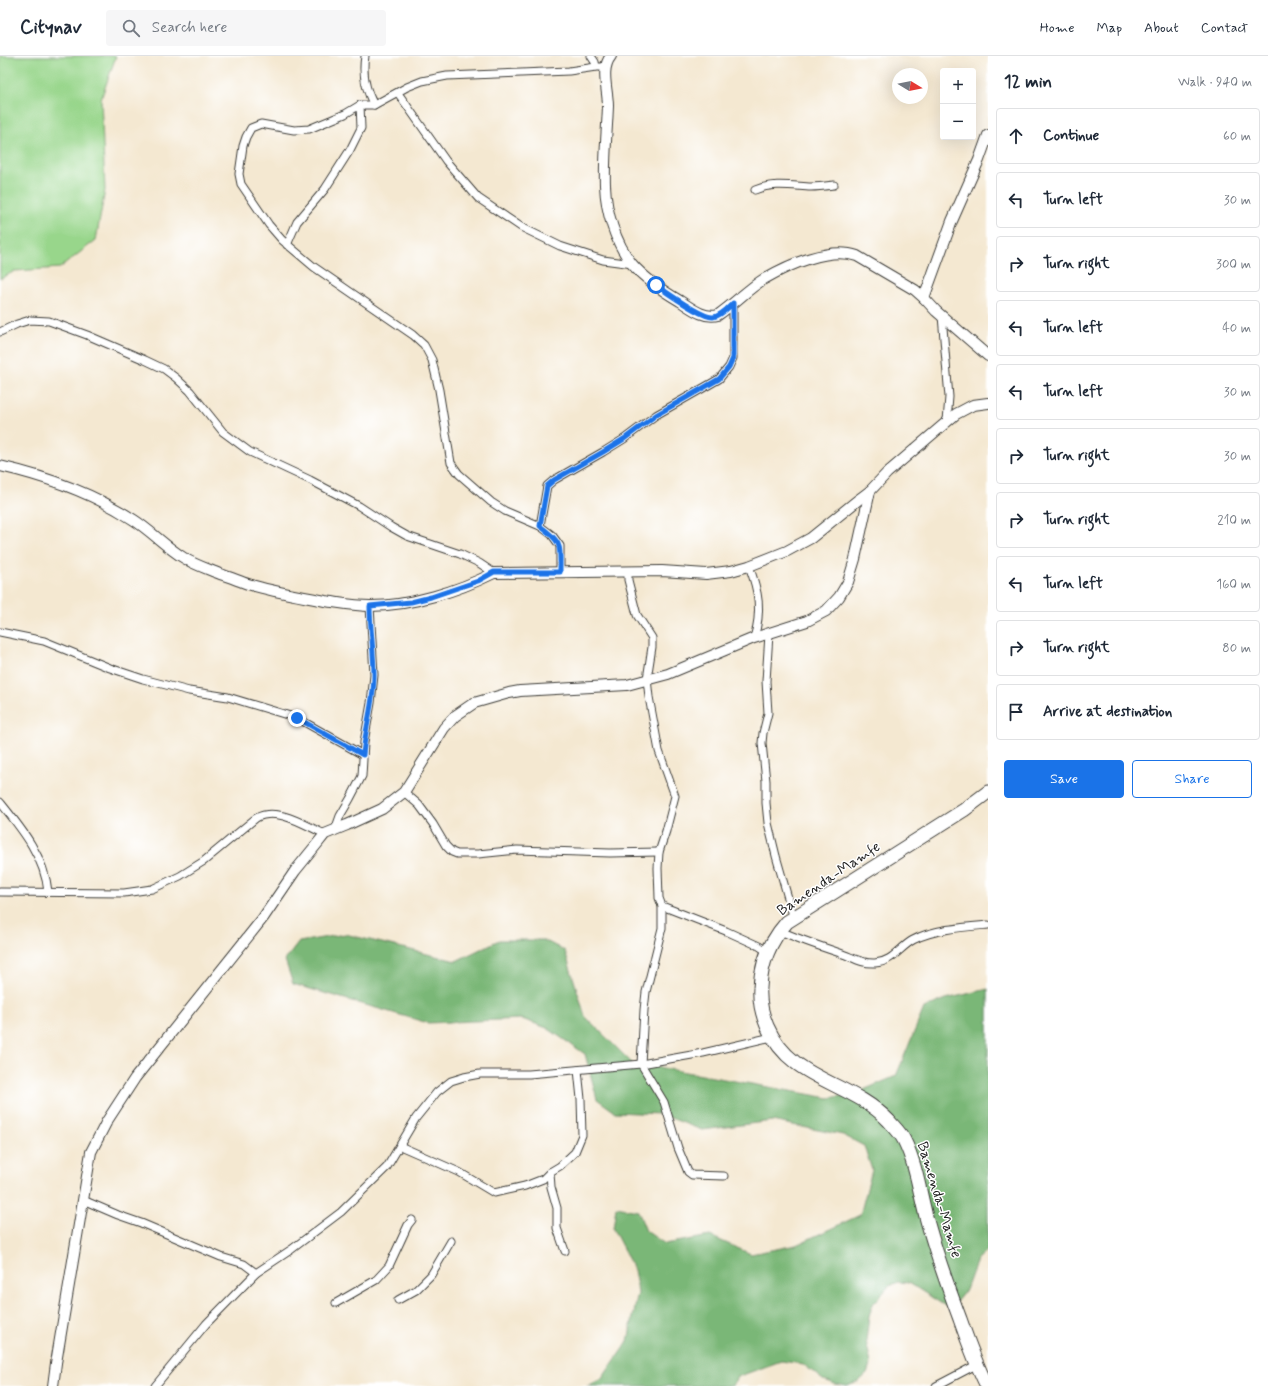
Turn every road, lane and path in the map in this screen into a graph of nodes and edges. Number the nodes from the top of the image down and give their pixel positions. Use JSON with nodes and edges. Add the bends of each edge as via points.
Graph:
{"nodes":[{"id":1,"x":365,"y":56,"type":"edge"},
{"id":2,"x":591,"y":56,"type":"edge"},
{"id":3,"x":611,"y":56,"type":"edge"},
{"id":4,"x":601,"y":67,"type":"junction"},
{"id":5,"x":398,"y":93,"type":"junction"},
{"id":6,"x":360,"y":105,"type":"junction"},
{"id":7,"x":374,"y":105,"type":"junction"},
{"id":8,"x":988,"y":135,"type":"edge"},
{"id":9,"x":834,"y":185,"type":"dead end"},
{"id":10,"x":755,"y":190,"type":"dead end"},
{"id":11,"x":288,"y":245,"type":"junction"},
{"id":12,"x":633,"y":264,"type":"junction"},
{"id":13,"x":924,"y":298,"type":"junction"},
{"id":14,"x":733,"y":303,"type":"junction"},
{"id":15,"x":942,"y":316,"type":"junction"},
{"id":16,"x":0,"y":332,"type":"edge"},
{"id":17,"x":988,"y":356,"type":"edge"},
{"id":18,"x":988,"y":403,"type":"edge"},
{"id":19,"x":947,"y":421,"type":"junction"},
{"id":20,"x":0,"y":466,"type":"edge"},
{"id":21,"x":870,"y":491,"type":"junction"},
{"id":22,"x":540,"y":526,"type":"junction"},
{"id":23,"x":749,"y":566,"type":"junction"},
{"id":24,"x":628,"y":571,"type":"junction"},
{"id":25,"x":494,"y":572,"type":"junction"},
{"id":26,"x":560,"y":572,"type":"junction"},
{"id":27,"x":370,"y":606,"type":"junction"},
{"id":28,"x":0,"y":632,"type":"edge"},
{"id":29,"x":769,"y":634,"type":"junction"},
{"id":30,"x":754,"y":638,"type":"junction"},
{"id":31,"x":648,"y":679,"type":"junction"},
{"id":32,"x":363,"y":755,"type":"junction"},
{"id":33,"x":404,"y":792,"type":"junction"},
{"id":34,"x":988,"y":792,"type":"edge"},
{"id":35,"x":0,"y":802,"type":"edge"},
{"id":36,"x":330,"y":832,"type":"junction"},
{"id":37,"x":659,"y":852,"type":"junction"},
{"id":38,"x":0,"y":892,"type":"edge"},
{"id":39,"x":48,"y":892,"type":"junction"},
{"id":40,"x":662,"y":906,"type":"junction"},
{"id":41,"x":795,"y":917,"type":"junction"},
{"id":42,"x":988,"y":925,"type":"edge"},
{"id":43,"x":780,"y":931,"type":"junction"},
{"id":44,"x":768,"y":952,"type":"junction"},
{"id":45,"x":772,"y":1036,"type":"junction"},
{"id":46,"x":641,"y":1064,"type":"junction"},
{"id":47,"x":578,"y":1070,"type":"junction"},
{"id":48,"x":400,"y":1146,"type":"junction"},
{"id":49,"x":550,"y":1172,"type":"junction"},
{"id":50,"x":724,"y":1176,"type":"dead end"},
{"id":51,"x":83,"y":1200,"type":"junction"},
{"id":52,"x":412,"y":1220,"type":"dead end"},
{"id":53,"x":451,"y":1241,"type":"dead end"},
{"id":54,"x":565,"y":1251,"type":"dead end"},
{"id":55,"x":256,"y":1272,"type":"junction"},
{"id":56,"x":398,"y":1300,"type":"dead end"},
{"id":57,"x":336,"y":1303,"type":"dead end"},
{"id":58,"x":976,"y":1365,"type":"junction"},
{"id":59,"x":53,"y":1386,"type":"edge"},
{"id":60,"x":155,"y":1386,"type":"edge"},
{"id":61,"x":936,"y":1386,"type":"edge"},
{"id":62,"x":987,"y":1386,"type":"edge"}],
"edges":[{"from":1,"to":7,"type":"street","via":[[364,81]]},
{"from":2,"to":4,"type":"street"},
{"from":3,"to":4,"type":"street"},
{"from":4,"to":5,"type":"street","via":[[569,71],[447,76],[422,81]]},
{"from":4,"to":12,"type":"street","via":[[608,104],[606,199],[614,231]]},
{"from":5,"to":7,"type":"street"},
{"from":5,"to":12,"type":"street","via":[[446,161],[478,198],[521,227],[560,246],[603,260]]},
{"from":6,"to":7,"type":"street"},
{"from":6,"to":11,"type":"street","via":[[361,128],[350,150],[325,188],[297,222]]},
{"from":6,"to":11,"type":"street","via":[[309,129],[294,130],[261,124],[251,128],[246,136],[240,162],[241,184],[269,225]]},
{"from":8,"to":13,"type":"street","via":[[952,221]]},
{"from":9,"to":10,"type":"street","via":[[764,186]]},
{"from":11,"to":22,"type":"street","via":[[314,267],[424,345],[432,360],[439,390],[451,463],[459,474],[492,502],[505,511]]},
{"from":12,"to":14,"type":"street","via":[[667,293],[708,316],[718,316]]},
{"from":13,"to":14,"type":"street","via":[[857,256],[834,253],[784,269]]},
{"from":13,"to":15,"type":"street"},
{"from":14,"to":22,"type":"street","via":[[733,358],[719,379],[656,415],[624,439],[554,480],[547,486]]},
{"from":15,"to":17,"type":"street"},
{"from":15,"to":19,"type":"street","via":[[949,397]]},
{"from":16,"to":25,"type":"street","via":[[30,320],[49,321],[164,369],[190,391],[223,432],[250,452],[359,506],[407,536],[460,554]]},
{"from":18,"to":19,"type":"street","via":[[966,408]]},
{"from":19,"to":21,"type":"street","via":[[887,472]]},
{"from":20,"to":27,"type":"street","via":[[34,474],[104,501],[199,566],[275,591],[342,604]]},
{"from":21,"to":23,"type":"street","via":[[811,538],[788,551]]},
{"from":21,"to":29,"type":"street","via":[[855,559],[848,582],[839,597],[826,612]]},
{"from":22,"to":26,"type":"street","via":[[552,535],[560,546]]},
{"from":23,"to":24,"type":"street","via":[[706,574]]},
{"from":23,"to":30,"type":"street","via":[[757,587],[760,607]]},
{"from":24,"to":26,"type":"street"},
{"from":24,"to":31,"type":"street","via":[[637,614],[652,638]]},
{"from":25,"to":26,"type":"street"},
{"from":25,"to":27,"type":"street","via":[[478,581],[431,597],[411,602]]},
{"from":27,"to":32,"type":"street","via":[[374,675]]},
{"from":28,"to":32,"type":"street","via":[[44,641],[110,668],[143,678],[189,691],[228,697],[297,718]]},
{"from":29,"to":30,"type":"street"},
{"from":29,"to":41,"type":"street","via":[[766,681],[768,713],[762,743],[766,803],[776,856]]},
{"from":30,"to":31,"type":"street","via":[[687,667]]},
{"from":31,"to":33,"type":"street","via":[[627,685],[520,691],[474,703],[455,716],[444,728]]},
{"from":31,"to":37,"type":"street","via":[[659,751],[675,796]]},
{"from":32,"to":36,"type":"street","via":[[362,776]]},
{"from":33,"to":36,"type":"street","via":[[382,808]]},
{"from":33,"to":37,"type":"street","via":[[419,805],[446,846],[457,854],[517,850]]},
{"from":34,"to":41,"type":"highway","name":"Bamenda-Mamfe","via":[[964,810]]},
{"from":35,"to":39,"type":"street","via":[[34,848],[44,870]]},
{"from":36,"to":39,"type":"street","via":[[284,816],[263,814],[204,861],[152,889],[124,893]]},
{"from":36,"to":51,"type":"street","via":[[295,871],[263,918],[135,1078],[107,1121],[91,1152]]},
{"from":37,"to":40,"type":"street","via":[[659,898]]},
{"from":38,"to":39,"type":"street"},
{"from":40,"to":44,"type":"street"},
{"from":40,"to":46,"type":"street","via":[[662,928],[645,1004]]},
{"from":41,"to":43,"type":"highway","name":"Bamenda-Mamfe"},
{"from":42,"to":43,"type":"street","via":[[955,928],[913,940],[886,961],[875,963],[857,961]]},
{"from":43,"to":44,"type":"highway","name":"Bamenda-Mamfe"},
{"from":44,"to":45,"type":"highway","name":"Bamenda-Mamfe","via":[[760,980],[760,994],[764,1020]]},
{"from":45,"to":46,"type":"street","via":[[703,1053]]},
{"from":45,"to":58,"type":"highway","name":"Bamenda-Mamfe","via":[[779,1047],[802,1068],[870,1104],[901,1134],[915,1168],[928,1224],[948,1288]]},
{"from":46,"to":47,"type":"street"},
{"from":46,"to":50,"type":"street","via":[[664,1102],[688,1172],[692,1175]]},
{"from":47,"to":48,"type":"street","via":[[480,1074],[451,1081],[436,1092],[416,1118]]},
{"from":47,"to":49,"type":"street","via":[[582,1135],[575,1152]]},
{"from":48,"to":49,"type":"street","via":[[459,1172],[494,1194],[531,1184],[543,1179]]},
{"from":48,"to":55,"type":"street","via":[[387,1167],[341,1212]]},
{"from":49,"to":54,"type":"street","via":[[557,1208],[557,1228]]},
{"from":51,"to":55,"type":"street","via":[[244,1264]]},
{"from":51,"to":59,"type":"street"},
{"from":52,"to":57,"type":"street","via":[[390,1266],[376,1280]]},
{"from":53,"to":56,"type":"street","via":[[431,1275],[416,1290]]},
{"from":55,"to":60,"type":"street","via":[[206,1324]]},
{"from":58,"to":61,"type":"street"},
{"from":58,"to":62,"type":"highway","name":"Bamenda-Mamfe"}]}
